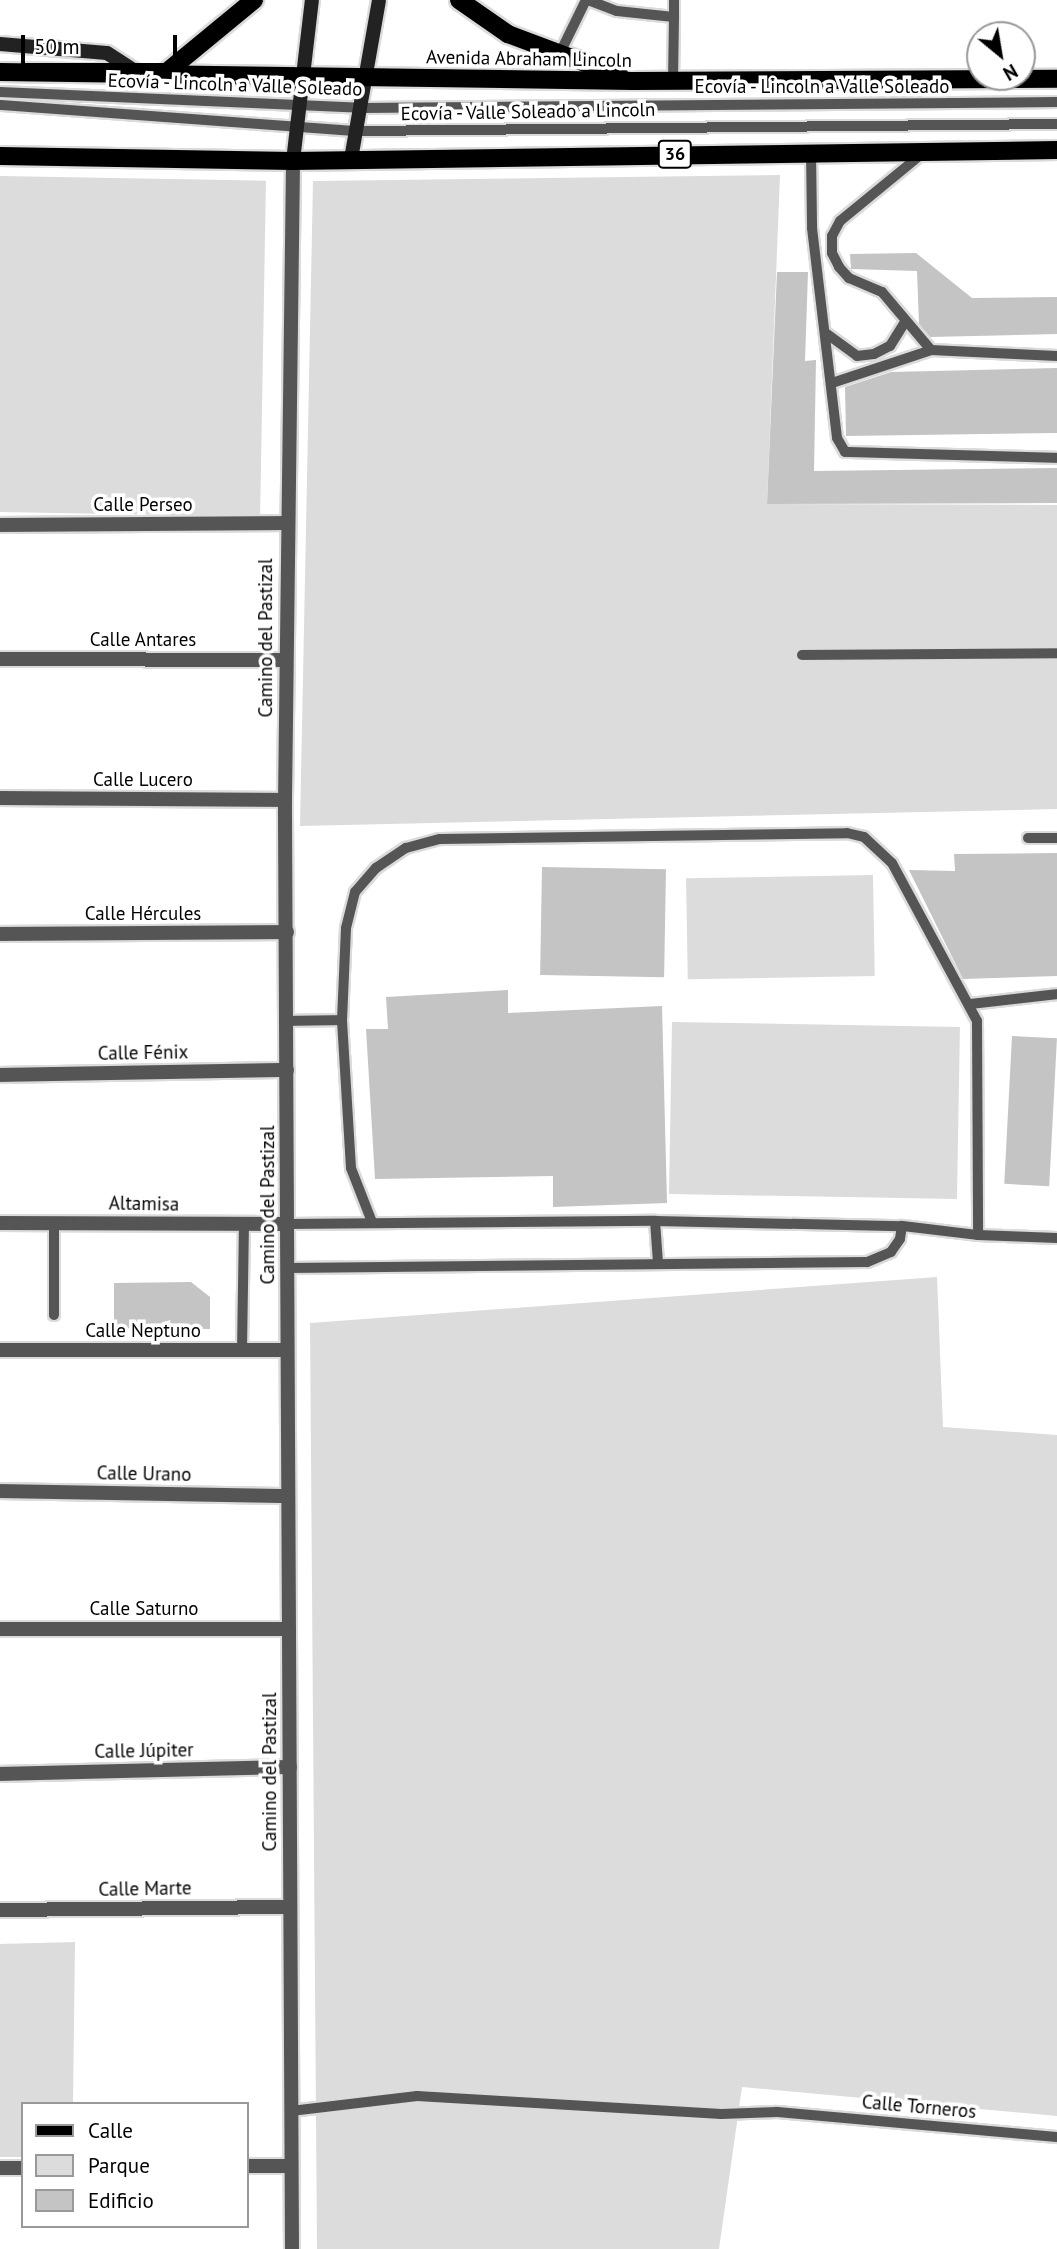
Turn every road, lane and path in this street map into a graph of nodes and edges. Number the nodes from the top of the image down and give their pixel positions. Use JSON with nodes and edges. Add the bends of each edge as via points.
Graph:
{"nodes":[{"id":1,"x":254,"y":0,"type":"edge"},
{"id":2,"x":312,"y":0,"type":"edge"},
{"id":3,"x":379,"y":0,"type":"edge"},
{"id":4,"x":459,"y":0,"type":"edge"},
{"id":5,"x":587,"y":0,"type":"edge"},
{"id":6,"x":674,"y":0,"type":"edge"},
{"id":7,"x":674,"y":17,"type":"junction"},
{"id":8,"x":0,"y":44,"type":"edge"},
{"id":9,"x":560,"y":53,"type":"junction"},
{"id":10,"x":0,"y":72,"type":"edge"},
{"id":11,"x":163,"y":75,"type":"junction"},
{"id":12,"x":142,"y":76,"type":"junction"},
{"id":13,"x":303,"y":77,"type":"junction"},
{"id":14,"x":367,"y":78,"type":"junction"},
{"id":15,"x":1057,"y":79,"type":"edge"},
{"id":16,"x":673,"y":80,"type":"junction"},
{"id":17,"x":633,"y":81,"type":"junction"},
{"id":18,"x":0,"y":92,"type":"edge"},
{"id":19,"x":1057,"y":102,"type":"edge"},
{"id":20,"x":0,"y":104,"type":"edge"},
{"id":21,"x":298,"y":106,"type":"junction"},
{"id":22,"x":361,"y":108,"type":"junction"},
{"id":23,"x":1057,"y":124,"type":"edge"},
{"id":24,"x":295,"y":128,"type":"junction"},
{"id":25,"x":356,"y":131,"type":"junction"},
{"id":26,"x":1057,"y":150,"type":"edge"},
{"id":27,"x":926,"y":151,"type":"junction"},
{"id":28,"x":811,"y":152,"type":"junction"},
{"id":29,"x":0,"y":156,"type":"edge"},
{"id":30,"x":351,"y":159,"type":"junction"},
{"id":31,"x":293,"y":161,"type":"junction"},
{"id":32,"x":905,"y":322,"type":"junction"},
{"id":33,"x":827,"y":334,"type":"junction"},
{"id":34,"x":931,"y":350,"type":"junction"},
{"id":35,"x":1057,"y":356,"type":"edge"},
{"id":36,"x":832,"y":383,"type":"junction"},
{"id":37,"x":1057,"y":458,"type":"edge"},
{"id":38,"x":286,"y":523,"type":"junction"},
{"id":39,"x":0,"y":525,"type":"edge"},
{"id":40,"x":1057,"y":653,"type":"edge"},
{"id":41,"x":802,"y":655,"type":"dead end"},
{"id":42,"x":0,"y":659,"type":"edge"},
{"id":43,"x":286,"y":660,"type":"junction"},
{"id":44,"x":0,"y":799,"type":"edge"},
{"id":45,"x":285,"y":800,"type":"junction"},
{"id":46,"x":1028,"y":838,"type":"dead end"},
{"id":47,"x":1057,"y":838,"type":"edge"},
{"id":48,"x":287,"y":932,"type":"junction"},
{"id":49,"x":0,"y":934,"type":"edge"},
{"id":50,"x":1057,"y":994,"type":"edge"},
{"id":51,"x":971,"y":1004,"type":"junction"},
{"id":52,"x":342,"y":1020,"type":"junction"},
{"id":53,"x":286,"y":1021,"type":"junction"},
{"id":54,"x":287,"y":1070,"type":"junction"},
{"id":55,"x":0,"y":1075,"type":"edge"},
{"id":56,"x":655,"y":1221,"type":"junction"},
{"id":57,"x":372,"y":1222,"type":"junction"},
{"id":58,"x":0,"y":1223,"type":"edge"},
{"id":59,"x":54,"y":1223,"type":"junction"},
{"id":60,"x":287,"y":1224,"type":"junction"},
{"id":61,"x":244,"y":1225,"type":"junction"},
{"id":62,"x":901,"y":1226,"type":"junction"},
{"id":63,"x":978,"y":1236,"type":"junction"},
{"id":64,"x":1057,"y":1238,"type":"edge"},
{"id":65,"x":658,"y":1263,"type":"junction"},
{"id":66,"x":288,"y":1268,"type":"junction"},
{"id":67,"x":54,"y":1315,"type":"dead end"},
{"id":68,"x":0,"y":1350,"type":"edge"},
{"id":69,"x":242,"y":1350,"type":"junction"},
{"id":70,"x":286,"y":1350,"type":"junction"},
{"id":71,"x":0,"y":1491,"type":"edge"},
{"id":72,"x":288,"y":1496,"type":"junction"},
{"id":73,"x":0,"y":1629,"type":"edge"},
{"id":74,"x":289,"y":1629,"type":"junction"},
{"id":75,"x":289,"y":1767,"type":"junction"},
{"id":76,"x":0,"y":1774,"type":"edge"},
{"id":77,"x":290,"y":1907,"type":"junction"},
{"id":78,"x":0,"y":1910,"type":"edge"},
{"id":79,"x":291,"y":2111,"type":"junction"},
{"id":80,"x":1057,"y":2137,"type":"edge"},
{"id":81,"x":248,"y":2166,"type":"edge"},
{"id":82,"x":291,"y":2166,"type":"junction"},
{"id":83,"x":0,"y":2168,"type":"edge"},
{"id":84,"x":21,"y":2168,"type":"edge"},
{"id":85,"x":292,"y":2249,"type":"edge"}],
"edges":[{"from":1,"to":11,"type":"main road"},
{"from":2,"to":13,"type":"street"},
{"from":3,"to":14,"type":"street"},
{"from":4,"to":9,"type":"main road","via":[[508,34]]},
{"from":5,"to":7,"type":"lane","via":[[617,11]]},
{"from":5,"to":9,"type":"lane"},
{"from":6,"to":7,"type":"lane"},
{"from":7,"to":16,"type":"lane"},
{"from":8,"to":12,"type":"street","via":[[107,52]]},
{"from":9,"to":17,"type":"main road"},
{"from":10,"to":12,"type":"main road","name":"Avenida Abraham Lincoln"},
{"from":11,"to":12,"type":"main road","name":"Avenida Abraham Lincoln"},
{"from":11,"to":13,"type":"main road","name":"Avenida Abraham Lincoln"},
{"from":13,"to":14,"type":"main road","name":"Avenida Abraham Lincoln"},
{"from":13,"to":21,"type":"street"},
{"from":14,"to":17,"type":"main road","name":"Avenida Abraham Lincoln"},
{"from":14,"to":22,"type":"street"},
{"from":15,"to":16,"type":"main road","name":"Avenida Abraham Lincoln"},
{"from":16,"to":17,"type":"main road","name":"Avenida Abraham Lincoln"},
{"from":18,"to":21,"type":"lane","name":"Ecovía - Lincoln a Valle Soleado"},
{"from":19,"to":22,"type":"lane","name":"Ecovía - Lincoln a Valle Soleado"},
{"from":20,"to":24,"type":"lane","name":"Ecovía - Valle Soleado a Lincoln"},
{"from":21,"to":22,"type":"lane","name":"Ecovía - Lincoln a Valle Soleado"},
{"from":21,"to":24,"type":"street"},
{"from":22,"to":25,"type":"street"},
{"from":23,"to":25,"type":"lane","name":"Ecovía - Valle Soleado a Lincoln"},
{"from":24,"to":25,"type":"lane","name":"Ecovía - Valle Soleado a Lincoln"},
{"from":24,"to":31,"type":"street"},
{"from":25,"to":30,"type":"street"},
{"from":26,"to":27,"type":"main road","number":"36"},
{"from":27,"to":28,"type":"main road","number":"36"},
{"from":27,"to":32,"type":"lane","via":[[852,208],[832,236],[832,253],[839,267],[849,278],[881,292]]},
{"from":28,"to":30,"type":"main road","number":"36"},
{"from":28,"to":33,"type":"lane","via":[[812,228]]},
{"from":29,"to":31,"type":"main road","number":"36"},
{"from":30,"to":31,"type":"main road","number":"36"},
{"from":31,"to":38,"type":"street","name":"Camino del Pastizal"},
{"from":32,"to":33,"type":"lane","via":[[890,346],[874,354],[857,356]]},
{"from":32,"to":34,"type":"lane"},
{"from":33,"to":36,"type":"lane"},
{"from":34,"to":35,"type":"lane"},
{"from":34,"to":36,"type":"lane"},
{"from":36,"to":37,"type":"lane","via":[[837,438],[845,452]]},
{"from":38,"to":39,"type":"street","name":"Calle Perseo"},
{"from":38,"to":43,"type":"street","name":"Camino del Pastizal"},
{"from":40,"to":41,"type":"lane"},
{"from":42,"to":43,"type":"street","name":"Calle Antares"},
{"from":43,"to":45,"type":"street","name":"Camino del Pastizal"},
{"from":44,"to":45,"type":"street","name":"Calle Lucero"},
{"from":45,"to":48,"type":"street","name":"Camino del Pastizal"},
{"from":46,"to":47,"type":"lane"},
{"from":48,"to":49,"type":"street","name":"Calle Hércules"},
{"from":48,"to":53,"type":"street","name":"Camino del Pastizal"},
{"from":50,"to":51,"type":"lane"},
{"from":51,"to":52,"type":"lane","via":[[892,863],[864,837],[847,833],[547,836],[440,839],[406,848],[376,868],[355,892],[346,928]]},
{"from":51,"to":63,"type":"lane","via":[[980,1039]]},
{"from":52,"to":53,"type":"lane"},
{"from":52,"to":57,"type":"lane","via":[[351,1168]]},
{"from":53,"to":54,"type":"street","name":"Camino del Pastizal"},
{"from":54,"to":55,"type":"street","name":"Calle Fénix"},
{"from":54,"to":60,"type":"street","name":"Camino del Pastizal"},
{"from":56,"to":57,"type":"lane"},
{"from":56,"to":62,"type":"lane"},
{"from":56,"to":65,"type":"lane"},
{"from":57,"to":60,"type":"lane"},
{"from":58,"to":59,"type":"street","name":"Altamisa"},
{"from":59,"to":61,"type":"street","name":"Altamisa"},
{"from":59,"to":67,"type":"lane"},
{"from":60,"to":61,"type":"street","name":"Altamisa"},
{"from":60,"to":66,"type":"street","name":"Camino del Pastizal"},
{"from":61,"to":69,"type":"lane"},
{"from":62,"to":63,"type":"lane"},
{"from":62,"to":65,"type":"lane","via":[[900,1239],[891,1252],[867,1262]]},
{"from":63,"to":64,"type":"lane"},
{"from":65,"to":66,"type":"lane"},
{"from":66,"to":70,"type":"street","name":"Camino del Pastizal"},
{"from":68,"to":69,"type":"street","name":"Calle Neptuno"},
{"from":69,"to":70,"type":"street","name":"Calle Neptuno"},
{"from":70,"to":72,"type":"street","name":"Camino del Pastizal"},
{"from":71,"to":72,"type":"street","name":"Calle Urano"},
{"from":72,"to":74,"type":"street","name":"Camino del Pastizal"},
{"from":73,"to":74,"type":"street","name":"Calle Saturno"},
{"from":74,"to":75,"type":"street","name":"Camino del Pastizal"},
{"from":75,"to":76,"type":"street","name":"Calle Júpiter"},
{"from":75,"to":77,"type":"street","name":"Camino del Pastizal"},
{"from":77,"to":78,"type":"street","name":"Calle Marte"},
{"from":77,"to":79,"type":"street","name":"Camino del Pastizal"},
{"from":79,"to":80,"type":"lane","name":"Calle Torneros","via":[[417,2096],[721,2114],[777,2112]]},
{"from":79,"to":82,"type":"street","name":"Camino del Pastizal"},
{"from":81,"to":82,"type":"street"},
{"from":82,"to":85,"type":"street","name":"Camino del Pastizal"},
{"from":83,"to":84,"type":"street"}]}
